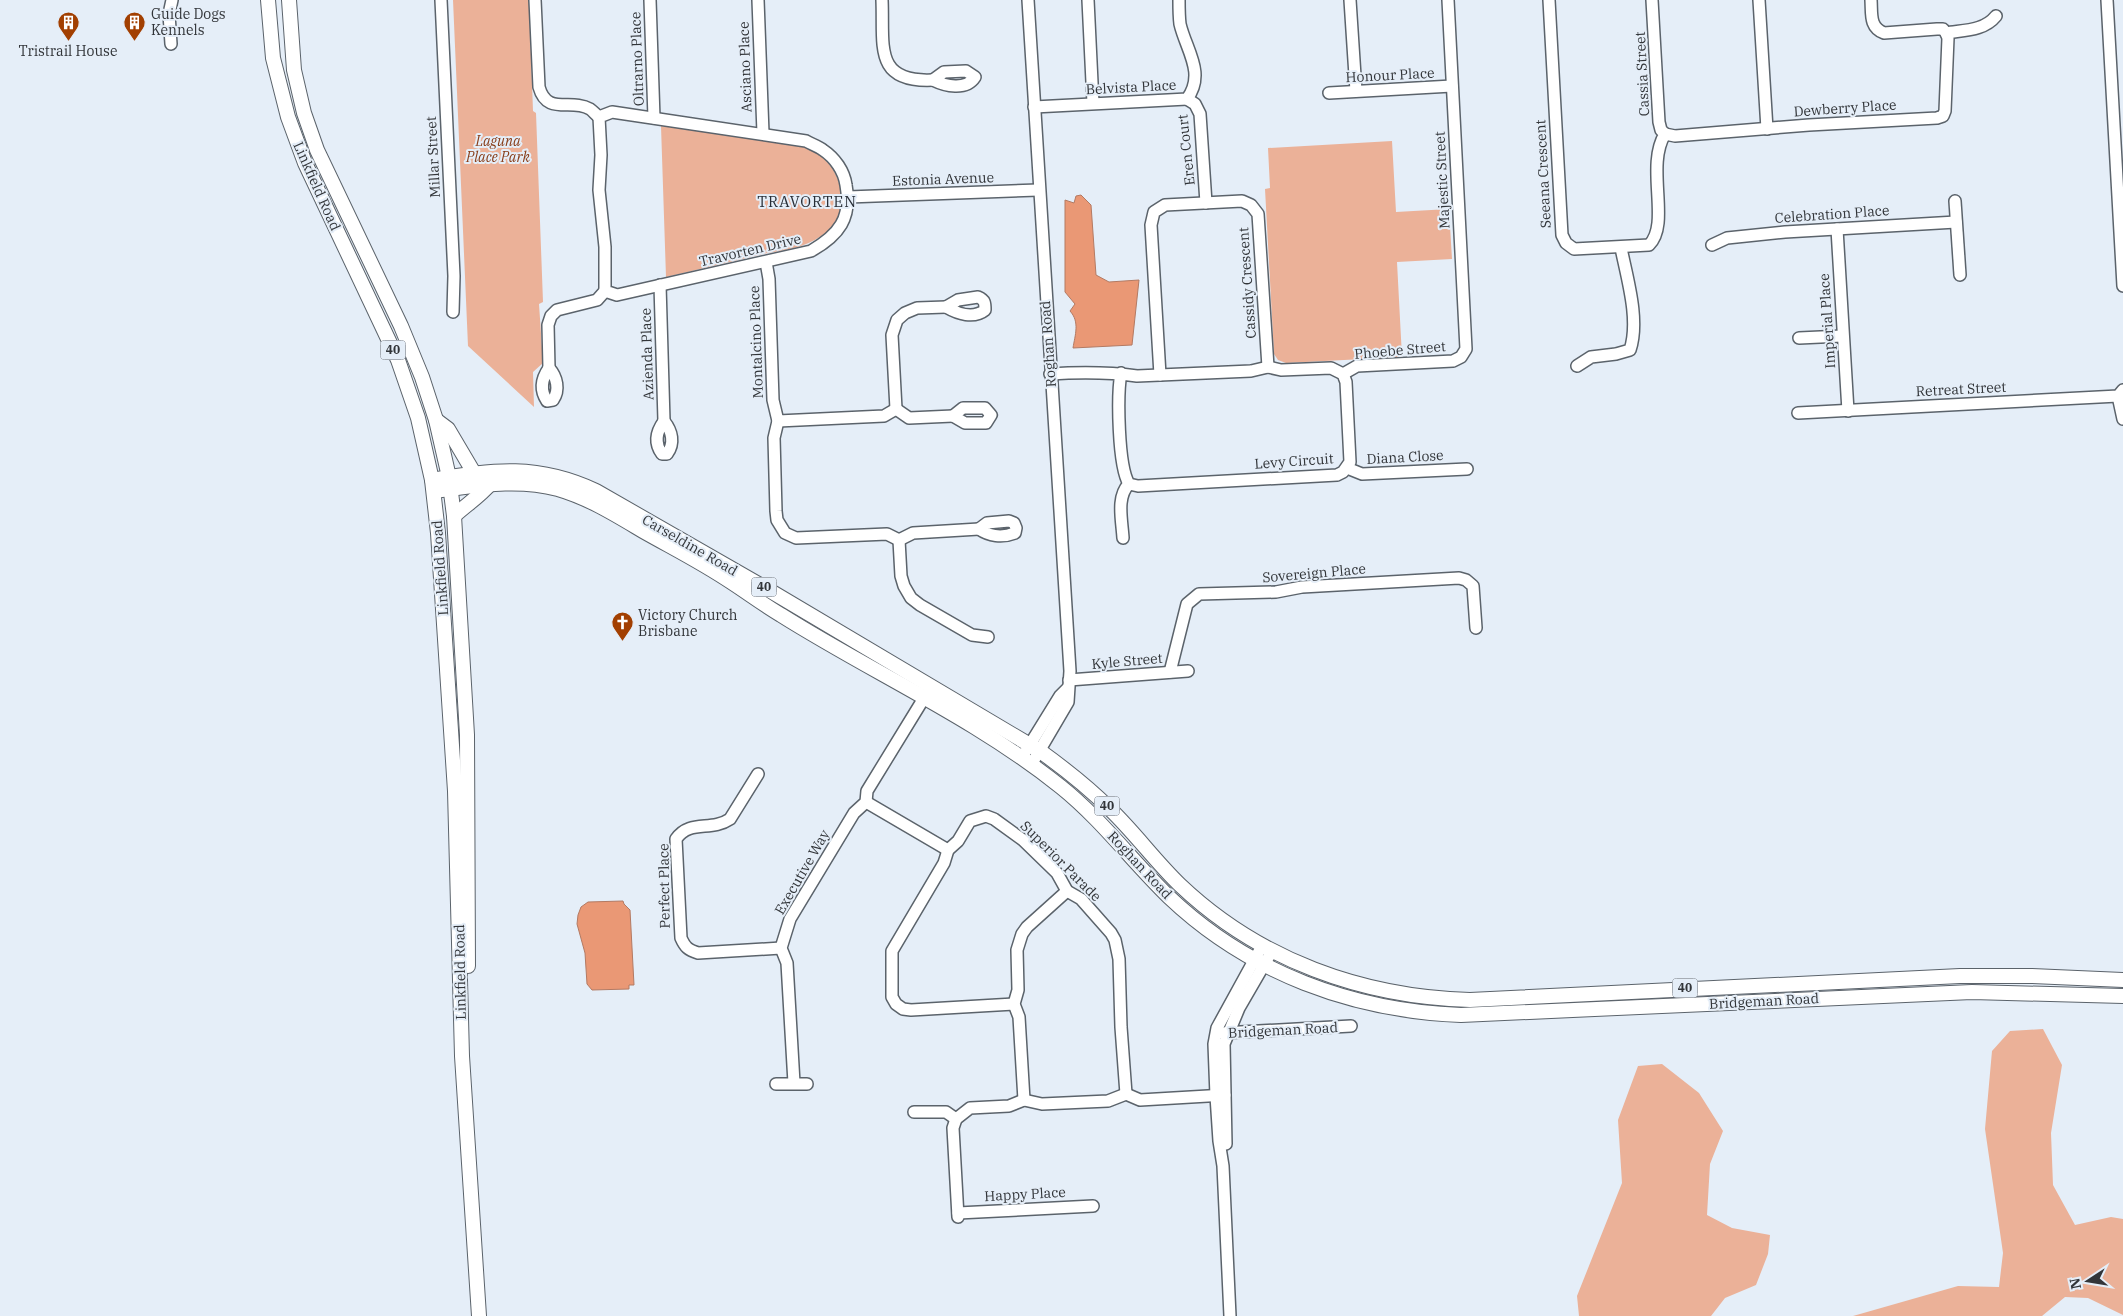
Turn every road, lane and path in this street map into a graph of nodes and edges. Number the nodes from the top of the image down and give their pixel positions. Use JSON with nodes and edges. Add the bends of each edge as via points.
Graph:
{"nodes":[{"id":1,"x":172,"y":0,"type":"edge"},
{"id":2,"x":268,"y":0,"type":"edge"},
{"id":3,"x":289,"y":0,"type":"edge"},
{"id":4,"x":441,"y":0,"type":"edge"},
{"id":5,"x":535,"y":0,"type":"edge"},
{"id":6,"x":650,"y":0,"type":"edge"},
{"id":7,"x":758,"y":0,"type":"edge"},
{"id":8,"x":882,"y":0,"type":"edge"},
{"id":9,"x":1028,"y":0,"type":"edge"},
{"id":10,"x":1088,"y":0,"type":"edge"},
{"id":11,"x":1179,"y":0,"type":"edge"},
{"id":12,"x":1350,"y":0,"type":"edge"},
{"id":13,"x":1448,"y":0,"type":"edge"},
{"id":14,"x":1548,"y":0,"type":"edge"},
{"id":15,"x":1652,"y":0,"type":"edge"},
{"id":16,"x":1759,"y":0,"type":"edge"},
{"id":17,"x":1871,"y":0,"type":"edge"},
{"id":18,"x":2107,"y":0,"type":"edge"},
{"id":19,"x":1996,"y":16,"type":"dead end"},
{"id":20,"x":1946,"y":33,"type":"junction"},
{"id":21,"x":171,"y":44,"type":"dead end"},
{"id":22,"x":933,"y":80,"type":"dead end"},
{"id":23,"x":1452,"y":86,"type":"junction"},
{"id":24,"x":1356,"y":91,"type":"junction"},
{"id":25,"x":1329,"y":93,"type":"dead end"},
{"id":26,"x":1187,"y":99,"type":"junction"},
{"id":27,"x":1093,"y":103,"type":"junction"},
{"id":28,"x":1034,"y":107,"type":"junction"},
{"id":29,"x":599,"y":117,"type":"junction"},
{"id":30,"x":654,"y":118,"type":"junction"},
{"id":31,"x":1767,"y":129,"type":"junction"},
{"id":32,"x":762,"y":134,"type":"junction"},
{"id":33,"x":1665,"y":134,"type":"junction"},
{"id":34,"x":1038,"y":190,"type":"junction"},
{"id":35,"x":2120,"y":195,"type":"edge"},
{"id":36,"x":848,"y":197,"type":"junction"},
{"id":37,"x":1955,"y":201,"type":"dead end"},
{"id":38,"x":1206,"y":203,"type":"junction"},
{"id":39,"x":1956,"y":222,"type":"junction"},
{"id":40,"x":1837,"y":229,"type":"junction"},
{"id":41,"x":1712,"y":244,"type":"dead end"},
{"id":42,"x":1621,"y":248,"type":"junction"},
{"id":43,"x":766,"y":262,"type":"junction"},
{"id":44,"x":1960,"y":275,"type":"dead end"},
{"id":45,"x":660,"y":286,"type":"junction"},
{"id":46,"x":2123,"y":286,"type":"edge"},
{"id":47,"x":606,"y":291,"type":"junction"},
{"id":48,"x":946,"y":308,"type":"dead end"},
{"id":49,"x":453,"y":312,"type":"dead end"},
{"id":50,"x":1842,"y":336,"type":"junction"},
{"id":51,"x":1799,"y":338,"type":"dead end"},
{"id":52,"x":1461,"y":356,"type":"joint"},
{"id":53,"x":1576,"y":366,"type":"dead end"},
{"id":54,"x":1268,"y":367,"type":"junction"},
{"id":55,"x":550,"y":368,"type":"dead end"},
{"id":56,"x":1121,"y":373,"type":"junction"},
{"id":57,"x":1050,"y":374,"type":"junction"},
{"id":58,"x":1342,"y":374,"type":"junction"},
{"id":59,"x":1160,"y":375,"type":"junction"},
{"id":60,"x":2121,"y":393,"type":"edge"},
{"id":61,"x":896,"y":409,"type":"junction"},
{"id":62,"x":1848,"y":411,"type":"junction"},
{"id":63,"x":1798,"y":413,"type":"dead end"},
{"id":64,"x":953,"y":416,"type":"dead end"},
{"id":65,"x":2123,"y":419,"type":"edge"},
{"id":66,"x":436,"y":420,"type":"junction"},
{"id":67,"x":664,"y":421,"type":"dead end"},
{"id":68,"x":778,"y":421,"type":"junction"},
{"id":69,"x":1346,"y":468,"type":"junction"},
{"id":70,"x":1466,"y":469,"type":"dead end"},
{"id":71,"x":474,"y":473,"type":"junction"},
{"id":72,"x":450,"y":483,"type":"junction"},
{"id":73,"x":491,"y":483,"type":"junction"},
{"id":74,"x":1129,"y":484,"type":"junction"},
{"id":75,"x":433,"y":486,"type":"junction"},
{"id":76,"x":454,"y":516,"type":"junction"},
{"id":77,"x":978,"y":529,"type":"dead end"},
{"id":78,"x":1123,"y":538,"type":"dead end"},
{"id":79,"x":900,"y":540,"type":"junction"},
{"id":80,"x":1476,"y":628,"type":"dead end"},
{"id":81,"x":988,"y":637,"type":"dead end"},
{"id":82,"x":1170,"y":672,"type":"junction"},
{"id":83,"x":1188,"y":672,"type":"dead end"},
{"id":84,"x":1068,"y":684,"type":"junction"},
{"id":85,"x":924,"y":698,"type":"junction"},
{"id":86,"x":1035,"y":748,"type":"junction"},
{"id":87,"x":1026,"y":762,"type":"junction"},
{"id":88,"x":758,"y":774,"type":"dead end"},
{"id":89,"x":866,"y":802,"type":"junction"},
{"id":90,"x":948,"y":850,"type":"junction"},
{"id":91,"x":1067,"y":891,"type":"junction"},
{"id":92,"x":781,"y":948,"type":"junction"},
{"id":93,"x":1267,"y":948,"type":"junction"},
{"id":94,"x":1258,"y":962,"type":"junction"},
{"id":95,"x":2123,"y":980,"type":"edge"},
{"id":96,"x":2123,"y":996,"type":"edge"},
{"id":97,"x":1014,"y":1004,"type":"junction"},
{"id":98,"x":1351,"y":1026,"type":"dead end"},
{"id":99,"x":1228,"y":1032,"type":"junction"},
{"id":100,"x":1216,"y":1033,"type":"junction"},
{"id":101,"x":794,"y":1083,"type":"junction"},
{"id":102,"x":776,"y":1084,"type":"dead end"},
{"id":103,"x":806,"y":1084,"type":"dead end"},
{"id":104,"x":1126,"y":1094,"type":"junction"},
{"id":105,"x":1220,"y":1095,"type":"junction"},
{"id":106,"x":1024,"y":1100,"type":"junction"},
{"id":107,"x":914,"y":1112,"type":"dead end"},
{"id":108,"x":956,"y":1119,"type":"junction"},
{"id":109,"x":471,"y":1166,"type":"junction"},
{"id":110,"x":1093,"y":1206,"type":"dead end"},
{"id":111,"x":479,"y":1316,"type":"edge"},
{"id":112,"x":1230,"y":1316,"type":"edge"}],
"edges":[{"from":1,"to":21,"type":"street","via":[[169,14]]},
{"from":2,"to":75,"type":"main road","name":"Linkfield Road","number":"40","via":[[273,58],[288,118],[305,163],[398,360],[418,418]]},
{"from":3,"to":66,"type":"main road","name":"Linkfield Road","number":"40","via":[[294,70],[310,132],[412,352]]},
{"from":4,"to":49,"type":"street","name":"Millar Street"},
{"from":5,"to":29,"type":"street","via":[[542,97],[550,103],[589,108]]},
{"from":6,"to":30,"type":"street","name":"Oltrarno Place"},
{"from":7,"to":32,"type":"street","name":"Asciano Place"},
{"from":8,"to":22,"type":"street","via":[[884,52],[888,65],[904,78]]},
{"from":9,"to":28,"type":"street","name":"Roghan Road"},
{"from":10,"to":27,"type":"street"},
{"from":11,"to":26,"type":"street","name":"Belvista Place","via":[[1180,25],[1194,62],[1196,82]]},
{"from":12,"to":24,"type":"street"},
{"from":13,"to":23,"type":"street","name":"Majestic Street"},
{"from":14,"to":42,"type":"street","name":"Seeana Crescent","via":[[1562,235],[1574,250]]},
{"from":15,"to":33,"type":"street","name":"Cassia Street","via":[[1659,122]]},
{"from":16,"to":31,"type":"street"},
{"from":17,"to":20,"type":"street","via":[[1872,24],[1877,30],[1884,33],[1943,29]]},
{"from":18,"to":35,"type":"street"},
{"from":19,"to":20,"type":"street","via":[[1990,24]]},
{"from":20,"to":31,"type":"street","name":"Dewberry Place","via":[[1945,111],[1942,116]]},
{"from":23,"to":24,"type":"street","name":"Honour Place"},
{"from":23,"to":52,"type":"street","name":"Majestic Street","via":[[1467,336],[1466,349]]},
{"from":24,"to":25,"type":"street","name":"Honour Place"},
{"from":26,"to":27,"type":"street","name":"Belvista Place"},
{"from":26,"to":38,"type":"street","name":"Eren Court","via":[[1195,104],[1200,114]]},
{"from":27,"to":28,"type":"street","name":"Belvista Place"},
{"from":28,"to":34,"type":"street","name":"Roghan Road"},
{"from":29,"to":30,"type":"street","name":"Travorten Drive","via":[[612,112]]},
{"from":29,"to":47,"type":"street","via":[[599,190]]},
{"from":30,"to":32,"type":"street","name":"Travorten Drive"},
{"from":31,"to":33,"type":"street","name":"Dewberry Place"},
{"from":32,"to":36,"type":"street","name":"Travorten Drive","via":[[806,141],[823,149],[841,169]]},
{"from":33,"to":42,"type":"street","name":"Seeana Crescent","via":[[1656,162],[1658,232],[1649,246]]},
{"from":34,"to":36,"type":"street","name":"Estonia Avenue"},
{"from":34,"to":57,"type":"street","name":"Roghan Road"},
{"from":35,"to":46,"type":"street"},
{"from":36,"to":43,"type":"street","name":"Travorten Drive","via":[[844,220],[826,243],[811,252]]},
{"from":37,"to":39,"type":"street"},
{"from":38,"to":54,"type":"street","name":"Cassidy Crescent","via":[[1242,201],[1258,214]]},
{"from":38,"to":59,"type":"street","name":"Cassidy Crescent","via":[[1165,205],[1152,218]]},
{"from":39,"to":40,"type":"street","name":"Celebration Place"},
{"from":39,"to":44,"type":"street"},
{"from":40,"to":41,"type":"street","name":"Celebration Place","via":[[1727,238]]},
{"from":40,"to":50,"type":"street","name":"Imperial Place"},
{"from":42,"to":53,"type":"street","via":[[1634,322],[1634,340],[1630,350],[1590,357]]},
{"from":43,"to":45,"type":"street","name":"Travorten Drive"},
{"from":43,"to":68,"type":"street","name":"Montalcino Place","via":[[772,400]]},
{"from":45,"to":47,"type":"street","name":"Travorten Drive","via":[[617,295]]},
{"from":45,"to":67,"type":"street","name":"Azienda Place"},
{"from":47,"to":55,"type":"street","via":[[597,300],[557,310],[551,316],[548,325]]},
{"from":48,"to":61,"type":"street","via":[[917,308],[897,320],[892,334]]},
{"from":50,"to":51,"type":"street"},
{"from":50,"to":62,"type":"street","name":"Imperial Place"},
{"from":52,"to":58,"type":"street","name":"Phoebe Street","via":[[1453,361],[1358,366]]},
{"from":54,"to":58,"type":"street","via":[[1286,370],[1331,368]]},
{"from":54,"to":59,"type":"street","via":[[1251,371]]},
{"from":56,"to":57,"type":"street"},
{"from":56,"to":59,"type":"street"},
{"from":56,"to":74,"type":"street","via":[[1123,470]]},
{"from":57,"to":84,"type":"street","name":"Roghan Road","via":[[1062,533]]},
{"from":58,"to":69,"type":"street","name":"Levy Circuit","via":[[1346,382],[1351,458]]},
{"from":60,"to":62,"type":"street","name":"Retreat Street"},
{"from":60,"to":65,"type":"street"},
{"from":61,"to":64,"type":"street","via":[[909,418]]},
{"from":61,"to":68,"type":"street","via":[[884,416]]},
{"from":62,"to":63,"type":"street","name":"Retreat Street"},
{"from":66,"to":71,"type":"main road","number":"40","via":[[448,428]]},
{"from":66,"to":72,"type":"main road","name":"Linkfield Road","number":"40"},
{"from":68,"to":79,"type":"street","via":[[774,438],[776,511],[785,533],[796,538],[887,534]]},
{"from":69,"to":70,"type":"street","name":"Diana Close","via":[[1362,474]]},
{"from":69,"to":74,"type":"street","name":"Levy Circuit","via":[[1337,475]]},
{"from":71,"to":72,"type":"main road","name":"Carseldine Road","number":"40"},
{"from":71,"to":86,"type":"main road","name":"Carseldine Road","number":"40","via":[[536,472],[596,491]]},
{"from":72,"to":73,"type":"main road","name":"Carseldine Road","number":"40"},
{"from":72,"to":75,"type":"main road","name":"Carseldine Road","number":"40"},
{"from":72,"to":76,"type":"main road","name":"Linkfield Road"},
{"from":73,"to":76,"type":"main road"},
{"from":73,"to":85,"type":"main road","name":"Carseldine Road","number":"40","via":[[541,485],[589,501],[729,580],[781,615]]},
{"from":74,"to":78,"type":"street","via":[[1121,498]]},
{"from":75,"to":109,"type":"main road","name":"Linkfield Road","via":[[455,791],[462,1056]]},
{"from":76,"to":109,"type":"main road","name":"Linkfield Road","via":[[468,777]]},
{"from":77,"to":79,"type":"street","via":[[912,533]]},
{"from":79,"to":81,"type":"street","via":[[901,576],[911,598],[972,635]]},
{"from":80,"to":82,"type":"street","name":"Sovereign Place","via":[[1473,586],[1459,578],[1302,587],[1276,592],[1199,594],[1187,604]]},
{"from":82,"to":83,"type":"street","name":"Kyle Street"},
{"from":82,"to":84,"type":"street","name":"Kyle Street"},
{"from":84,"to":86,"type":"street","name":"Roghan Road","via":[[1068,702]]},
{"from":85,"to":87,"type":"main road","name":"Carseldine Road","number":"40"},
{"from":85,"to":89,"type":"street","name":"Executive Way","via":[[867,791]]},
{"from":86,"to":87,"type":"street","name":"Roghan Road"},
{"from":86,"to":93,"type":"main road","name":"Roghan Road","number":"40","via":[[1110,808],[1165,870],[1196,899]]},
{"from":87,"to":94,"type":"main road","name":"Roghan Road","number":"40","via":[[1093,815],[1172,900],[1217,936]]},
{"from":88,"to":92,"type":"street","name":"Perfect Place","via":[[730,819],[715,826],[689,828],[676,839],[681,938],[689,950],[698,953]]},
{"from":89,"to":90,"type":"street"},
{"from":89,"to":92,"type":"street","name":"Executive Way","via":[[854,813],[790,918]]},
{"from":90,"to":91,"type":"street","name":"Superior Parade","via":[[958,841],[970,821],[986,816],[1023,840],[1057,874]]},
{"from":90,"to":97,"type":"street","name":"Superior Parade","via":[[944,864],[892,952],[892,997],[903,1009],[911,1010]]},
{"from":91,"to":97,"type":"street","via":[[1022,934],[1017,950],[1018,990]]},
{"from":91,"to":104,"type":"street","name":"Superior Parade","via":[[1081,899],[1115,940],[1119,959]]},
{"from":92,"to":101,"type":"street","via":[[787,963]]},
{"from":93,"to":94,"type":"street"},
{"from":93,"to":95,"type":"main road","name":"Bridgeman Road","number":"40","via":[[1312,969],[1358,985],[1447,999],[1960,976]]},
{"from":94,"to":96,"type":"main road","name":"Bridgeman Road","number":"40","via":[[1352,1000],[1398,1010],[1447,1015],[1972,992]]},
{"from":94,"to":99,"type":"street"},
{"from":94,"to":100,"type":"street"},
{"from":97,"to":106,"type":"street","via":[[1019,1017]]},
{"from":98,"to":99,"type":"street","name":"Bridgeman Road"},
{"from":99,"to":100,"type":"street","name":"Bridgeman Road"},
{"from":99,"to":105,"type":"street","via":[[1223,1051]]},
{"from":100,"to":105,"type":"street"},
{"from":101,"to":102,"type":"street"},
{"from":101,"to":103,"type":"street"},
{"from":104,"to":105,"type":"street","via":[[1140,1100]]},
{"from":104,"to":106,"type":"street","via":[[1108,1101],[1042,1104]]},
{"from":105,"to":112,"type":"street","via":[[1219,1140]]},
{"from":106,"to":108,"type":"street","via":[[1009,1106],[970,1108]]},
{"from":107,"to":108,"type":"street","via":[[946,1112]]},
{"from":108,"to":110,"type":"street","name":"Happy Place","via":[[953,1128],[958,1215]]},
{"from":109,"to":111,"type":"main road","name":"Linkfield Road"}]}
